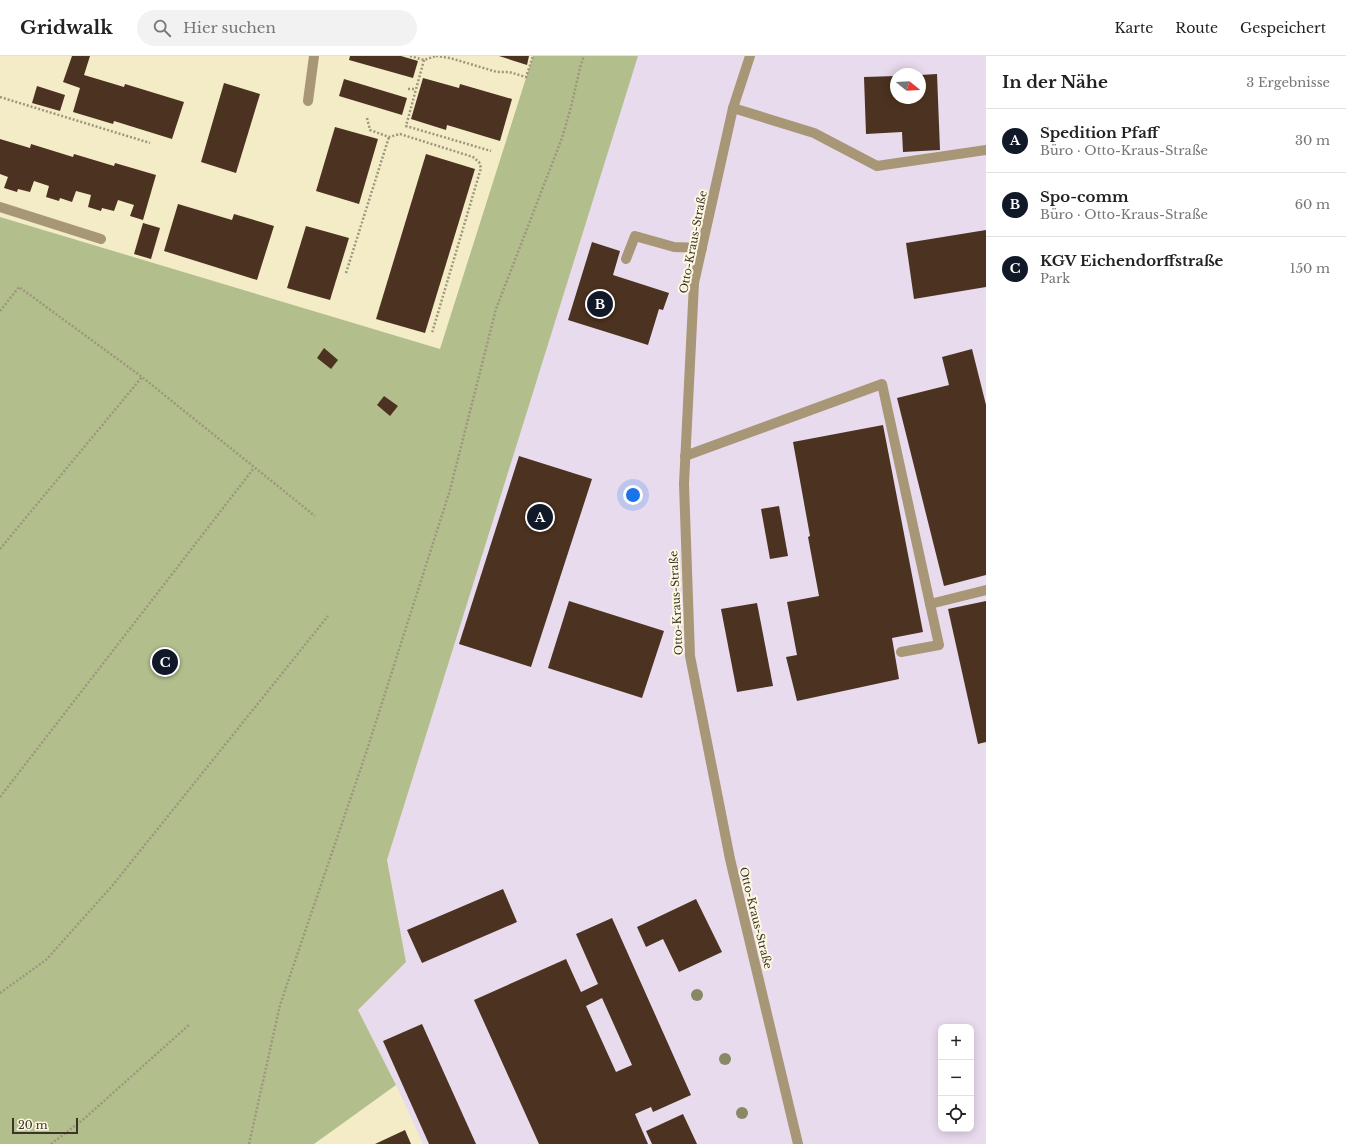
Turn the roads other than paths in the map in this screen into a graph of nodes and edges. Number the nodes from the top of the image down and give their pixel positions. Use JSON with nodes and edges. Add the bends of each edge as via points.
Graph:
{"nodes":[{"id":1,"x":314,"y":56,"type":"edge"},
{"id":2,"x":750,"y":56,"type":"edge"},
{"id":3,"x":308,"y":101,"type":"dead end"},
{"id":4,"x":733,"y":108,"type":"junction"},
{"id":5,"x":986,"y":150,"type":"edge"},
{"id":6,"x":0,"y":207,"type":"edge"},
{"id":7,"x":101,"y":239,"type":"dead end"},
{"id":8,"x":702,"y":248,"type":"junction"},
{"id":9,"x":626,"y":259,"type":"dead end"},
{"id":10,"x":685,"y":456,"type":"junction"},
{"id":11,"x":986,"y":590,"type":"edge"},
{"id":12,"x":930,"y":604,"type":"junction"},
{"id":13,"x":900,"y":652,"type":"dead end"},
{"id":14,"x":798,"y":1144,"type":"edge"}],
"edges":[{"from":1,"to":3,"type":"street"},
{"from":2,"to":4,"type":"street","name":"Otto-Kraus-Straße"},
{"from":4,"to":5,"type":"street","via":[[814,132],[877,166]]},
{"from":4,"to":8,"type":"street","name":"Otto-Kraus-Straße"},
{"from":6,"to":7,"type":"street"},
{"from":8,"to":9,"type":"street","via":[[674,247],[635,236]]},
{"from":8,"to":10,"type":"street","name":"Otto-Kraus-Straße","via":[[694,283]]},
{"from":10,"to":12,"type":"street","via":[[882,384]]},
{"from":10,"to":14,"type":"street","name":"Otto-Kraus-Straße","via":[[690,656],[730,860]]},
{"from":11,"to":12,"type":"street"},
{"from":12,"to":13,"type":"street","via":[[939,645]]}]}
